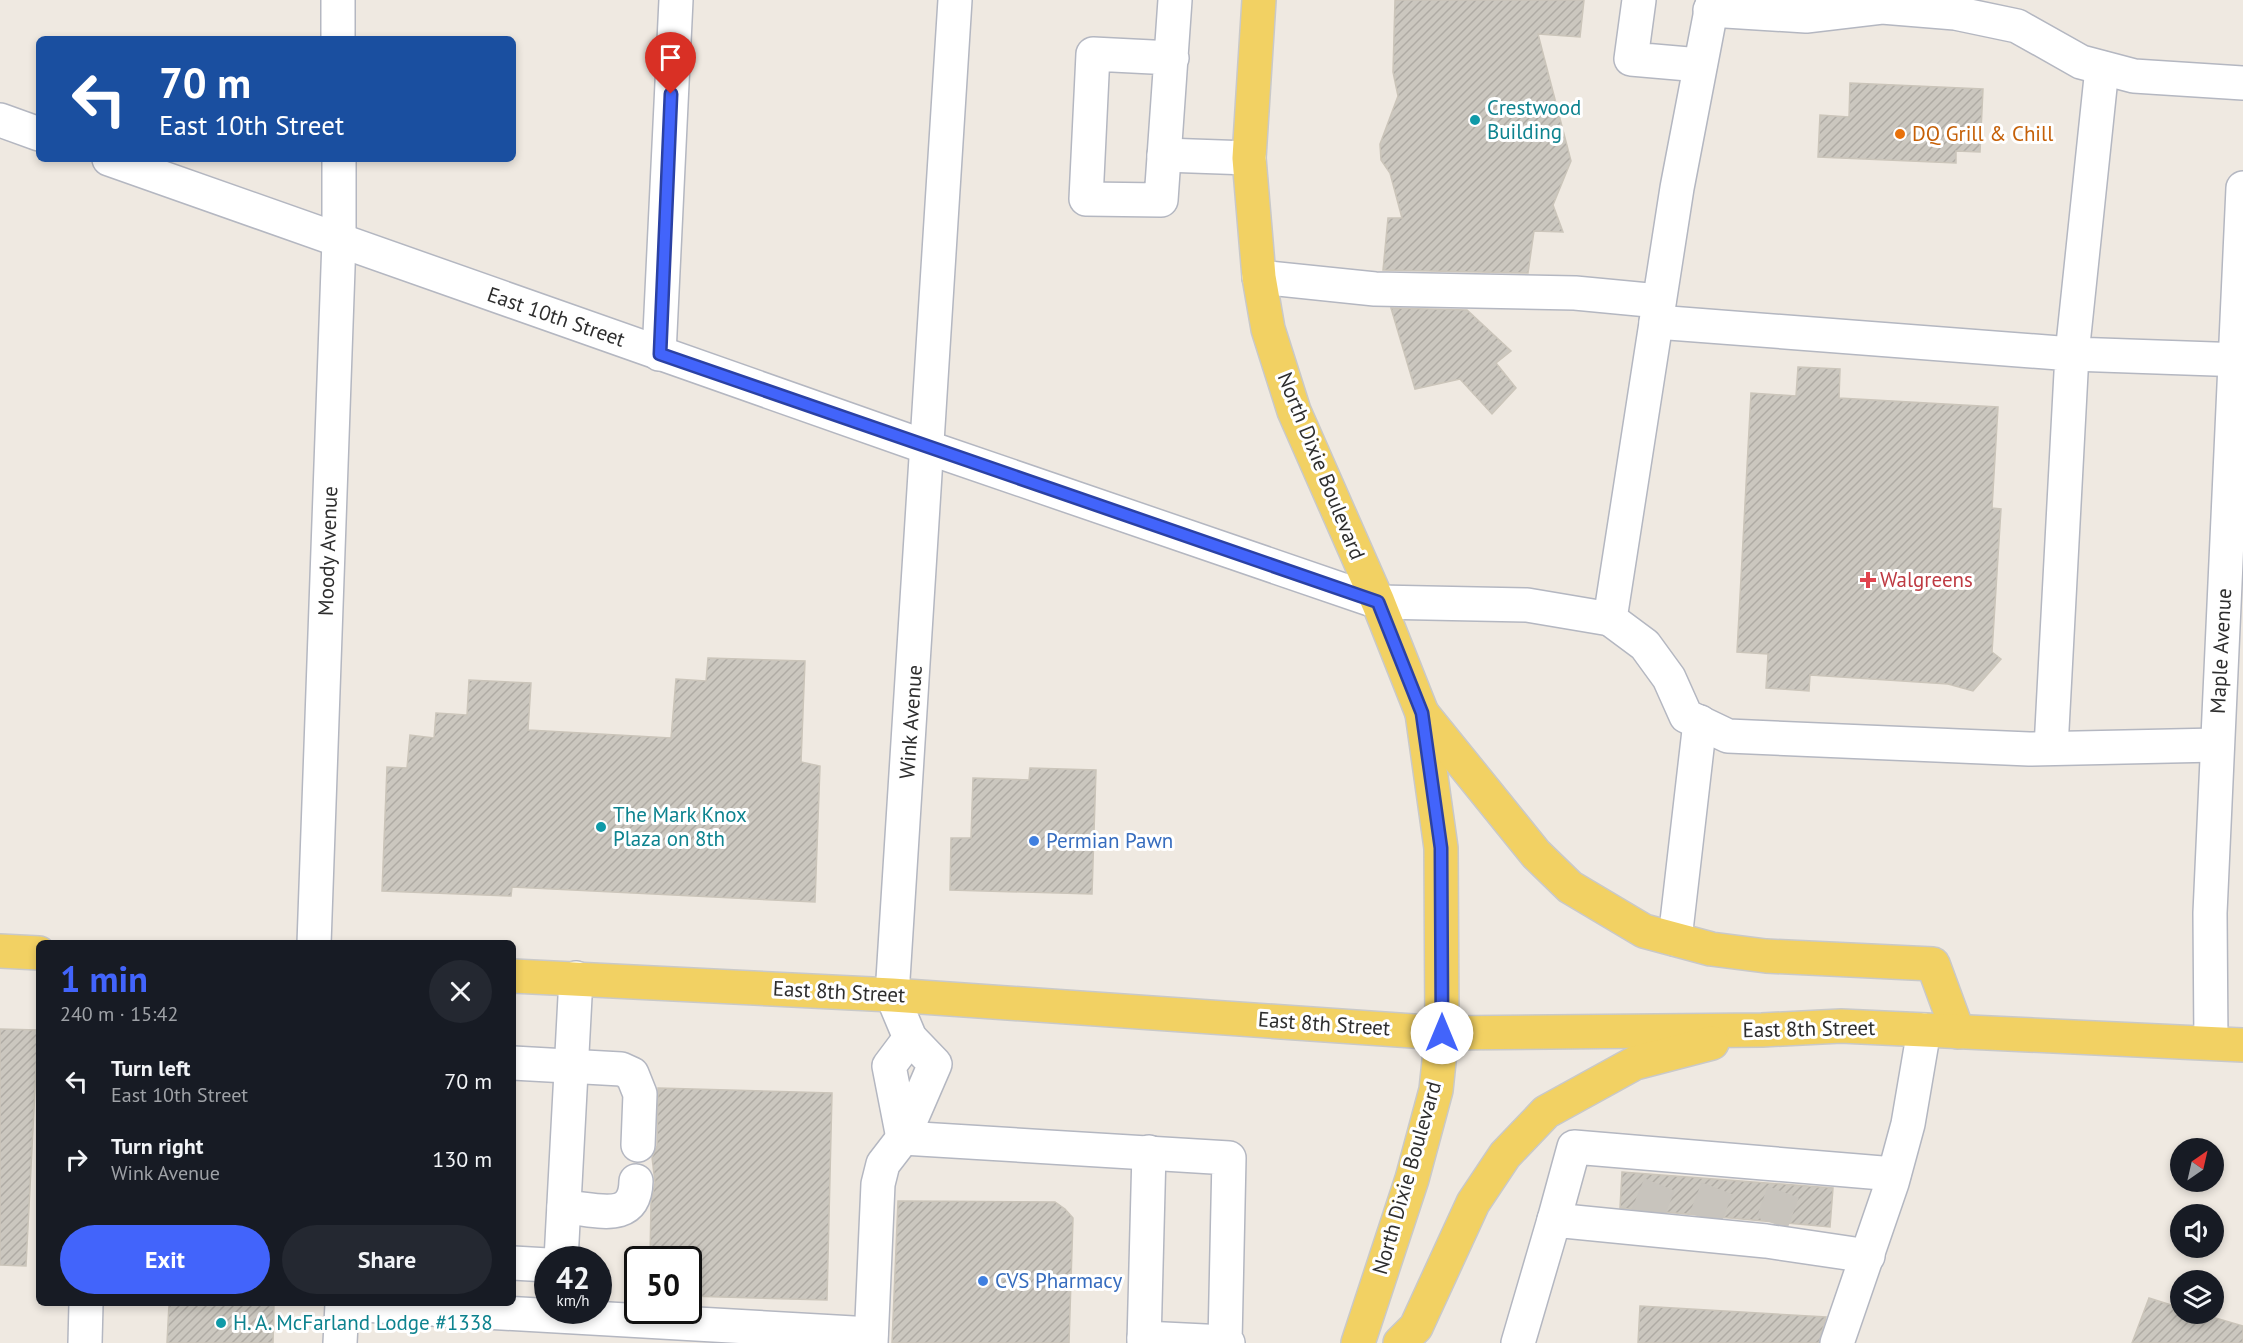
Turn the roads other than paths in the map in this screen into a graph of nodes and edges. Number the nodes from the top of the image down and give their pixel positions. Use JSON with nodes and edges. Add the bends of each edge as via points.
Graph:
{"nodes":[{"id":1,"x":338,"y":0,"type":"edge"},
{"id":2,"x":676,"y":0,"type":"edge"},
{"id":3,"x":955,"y":0,"type":"edge"},
{"id":4,"x":1175,"y":0,"type":"edge"},
{"id":5,"x":1259,"y":0,"type":"edge"},
{"id":6,"x":1639,"y":0,"type":"edge"},
{"id":7,"x":1712,"y":5,"type":"edge"},
{"id":8,"x":1808,"y":8,"type":"edge"},
{"id":9,"x":338,"y":36,"type":"edge"},
{"id":10,"x":1172,"y":58,"type":"junction"},
{"id":11,"x":1700,"y":65,"type":"junction"},
{"id":12,"x":2102,"y":68,"type":"junction"},
{"id":13,"x":2243,"y":83,"type":"edge"},
{"id":14,"x":0,"y":120,"type":"edge"},
{"id":15,"x":36,"y":133,"type":"edge"},
{"id":16,"x":1164,"y":155,"type":"junction"},
{"id":17,"x":1249,"y":158,"type":"junction"},
{"id":18,"x":118,"y":162,"type":"edge"},
{"id":19,"x":339,"y":162,"type":"edge"},
{"id":20,"x":2243,"y":188,"type":"edge"},
{"id":21,"x":339,"y":240,"type":"junction"},
{"id":22,"x":1259,"y":277,"type":"junction"},
{"id":23,"x":1658,"y":311,"type":"junction"},
{"id":24,"x":660,"y":354,"type":"junction"},
{"id":25,"x":2072,"y":354,"type":"junction"},
{"id":26,"x":2239,"y":360,"type":"edge"},
{"id":27,"x":929,"y":448,"type":"junction"},
{"id":28,"x":1378,"y":602,"type":"junction"},
{"id":29,"x":1610,"y":619,"type":"junction"},
{"id":30,"x":1422,"y":713,"type":"junction"},
{"id":31,"x":1700,"y":722,"type":"junction"},
{"id":32,"x":2217,"y":745,"type":"junction"},
{"id":33,"x":2051,"y":748,"type":"junction"},
{"id":34,"x":2229,"y":786,"type":"edge"},
{"id":35,"x":1675,"y":939,"type":"junction"},
{"id":36,"x":314,"y":940,"type":"edge"},
{"id":37,"x":0,"y":951,"type":"edge"},
{"id":38,"x":36,"y":953,"type":"edge"},
{"id":39,"x":516,"y":976,"type":"edge"},
{"id":40,"x":576,"y":978,"type":"junction"},
{"id":41,"x":892,"y":995,"type":"junction"},
{"id":42,"x":1762,"y":1030,"type":"junction"},
{"id":43,"x":1924,"y":1030,"type":"junction"},
{"id":44,"x":1958,"y":1032,"type":"junction"},
{"id":45,"x":1442,"y":1033,"type":"junction"},
{"id":46,"x":2211,"y":1043,"type":"junction"},
{"id":47,"x":2243,"y":1045,"type":"edge"},
{"id":48,"x":516,"y":1063,"type":"edge"},
{"id":49,"x":571,"y":1066,"type":"junction"},
{"id":50,"x":903,"y":1138,"type":"junction"},
{"id":51,"x":638,"y":1145,"type":"dead end"},
{"id":52,"x":1149,"y":1152,"type":"junction"},
{"id":53,"x":1894,"y":1174,"type":"junction"},
{"id":54,"x":636,"y":1181,"type":"dead end"},
{"id":55,"x":564,"y":1207,"type":"junction"},
{"id":56,"x":1554,"y":1220,"type":"junction"},
{"id":57,"x":562,"y":1246,"type":"edge"},
{"id":58,"x":1868,"y":1256,"type":"junction"},
{"id":59,"x":516,"y":1263,"type":"edge"},
{"id":60,"x":534,"y":1264,"type":"edge"},
{"id":61,"x":86,"y":1306,"type":"edge"},
{"id":62,"x":344,"y":1306,"type":"edge"},
{"id":63,"x":375,"y":1306,"type":"edge"},
{"id":64,"x":871,"y":1338,"type":"edge"},
{"id":65,"x":1144,"y":1341,"type":"edge"},
{"id":66,"x":1226,"y":1342,"type":"edge"},
{"id":67,"x":84,"y":1343,"type":"edge"},
{"id":68,"x":340,"y":1343,"type":"edge"},
{"id":69,"x":1359,"y":1343,"type":"edge"},
{"id":70,"x":1400,"y":1343,"type":"edge"},
{"id":71,"x":1518,"y":1343,"type":"edge"},
{"id":72,"x":1837,"y":1343,"type":"edge"}],
"edges":[{"from":1,"to":9,"type":"street"},
{"from":2,"to":24,"type":"street"},
{"from":3,"to":27,"type":"street","name":"Wink Avenue"},
{"from":4,"to":10,"type":"street"},
{"from":5,"to":17,"type":"main road","name":"North Dixie Boulevard"},
{"from":6,"to":11,"type":"street","via":[[1631,58]]},
{"from":7,"to":8,"type":"street"},
{"from":7,"to":11,"type":"street"},
{"from":8,"to":12,"type":"street","via":[[1882,7],[1954,13],[2017,26],[2081,63]]},
{"from":10,"to":16,"type":"street"},
{"from":10,"to":16,"type":"street","via":[[1093,54],[1086,200],[1161,200]]},
{"from":11,"to":23,"type":"street"},
{"from":12,"to":13,"type":"street","via":[[2134,76]]},
{"from":12,"to":25,"type":"street"},
{"from":14,"to":15,"type":"street"},
{"from":16,"to":17,"type":"street"},
{"from":17,"to":22,"type":"main road","name":"North Dixie Boulevard"},
{"from":18,"to":21,"type":"street","name":"East 10th Street"},
{"from":19,"to":21,"type":"street","name":"Moody Avenue"},
{"from":20,"to":26,"type":"street","name":"Maple Avenue"},
{"from":21,"to":24,"type":"street","name":"East 10th Street"},
{"from":21,"to":36,"type":"street","name":"Moody Avenue"},
{"from":22,"to":23,"type":"street","via":[[1375,289],[1575,293]]},
{"from":22,"to":28,"type":"main road","name":"North Dixie Boulevard","via":[[1268,329],[1294,411]]},
{"from":23,"to":25,"type":"street"},
{"from":23,"to":29,"type":"street"},
{"from":24,"to":27,"type":"street","name":"East 10th Street"},
{"from":25,"to":26,"type":"street"},
{"from":25,"to":33,"type":"street"},
{"from":26,"to":32,"type":"street","name":"Maple Avenue"},
{"from":27,"to":28,"type":"street","name":"East 10th Street"},
{"from":27,"to":41,"type":"street","name":"Wink Avenue"},
{"from":28,"to":29,"type":"street","name":"East 10th Street","via":[[1527,605]]},
{"from":28,"to":30,"type":"main road","name":"North Dixie Boulevard"},
{"from":29,"to":31,"type":"street","via":[[1645,645],[1669,678],[1686,716]]},
{"from":30,"to":35,"type":"main road","via":[[1536,854],[1570,887],[1644,931]]},
{"from":30,"to":45,"type":"main road","name":"North Dixie Boulevard","via":[[1441,848]]},
{"from":31,"to":33,"type":"street","via":[[1728,736]]},
{"from":31,"to":35,"type":"street"},
{"from":32,"to":33,"type":"street"},
{"from":32,"to":34,"type":"street","name":"Maple Avenue"},
{"from":34,"to":46,"type":"street","name":"Maple Avenue","via":[[2210,913]]},
{"from":35,"to":44,"type":"main road","via":[[1711,949],[1766,956],[1933,964]]},
{"from":37,"to":38,"type":"main road"},
{"from":39,"to":40,"type":"main road","name":"East 8th Street"},
{"from":40,"to":41,"type":"main road","name":"East 8th Street"},
{"from":40,"to":49,"type":"street"},
{"from":41,"to":45,"type":"main road","name":"East 8th Street"},
{"from":41,"to":50,"type":"street","via":[[910,1038],[888,1066]]},
{"from":42,"to":43,"type":"main road","name":"East 8th Street","via":[[1841,1026]]},
{"from":42,"to":45,"type":"main road","name":"East 8th Street"},
{"from":42,"to":70,"type":"main road","via":[[1635,1063],[1546,1112],[1505,1155],[1473,1203],[1416,1327]]},
{"from":43,"to":44,"type":"main road","name":"East 8th Street"},
{"from":43,"to":53,"type":"street","via":[[1908,1125]]},
{"from":44,"to":46,"type":"main road","name":"East 8th Street"},
{"from":45,"to":69,"type":"main road","name":"North Dixie Boulevard","via":[[1436,1090]]},
{"from":46,"to":47,"type":"main road","name":"East 8th Street"},
{"from":48,"to":49,"type":"street"},
{"from":49,"to":51,"type":"street","via":[[621,1069],[632,1074],[640,1094]]},
{"from":49,"to":55,"type":"street"},
{"from":50,"to":52,"type":"street"},
{"from":50,"to":64,"type":"street","via":[[884,1164],[878,1184]]},
{"from":52,"to":65,"type":"street"},
{"from":52,"to":66,"type":"street","via":[[1229,1158]]},
{"from":53,"to":56,"type":"street","via":[[1790,1174],[1668,1165],[1574,1147]]},
{"from":53,"to":58,"type":"street"},
{"from":54,"to":55,"type":"street","via":[[636,1196],[630,1206],[620,1211]]},
{"from":55,"to":57,"type":"street"},
{"from":56,"to":58,"type":"street","via":[[1644,1222],[1769,1232]]},
{"from":56,"to":71,"type":"street"},
{"from":58,"to":72,"type":"street"},
{"from":59,"to":60,"type":"street"},
{"from":61,"to":67,"type":"street"},
{"from":62,"to":68,"type":"street"},
{"from":63,"to":64,"type":"street"},
{"from":65,"to":66,"type":"street"}]}
